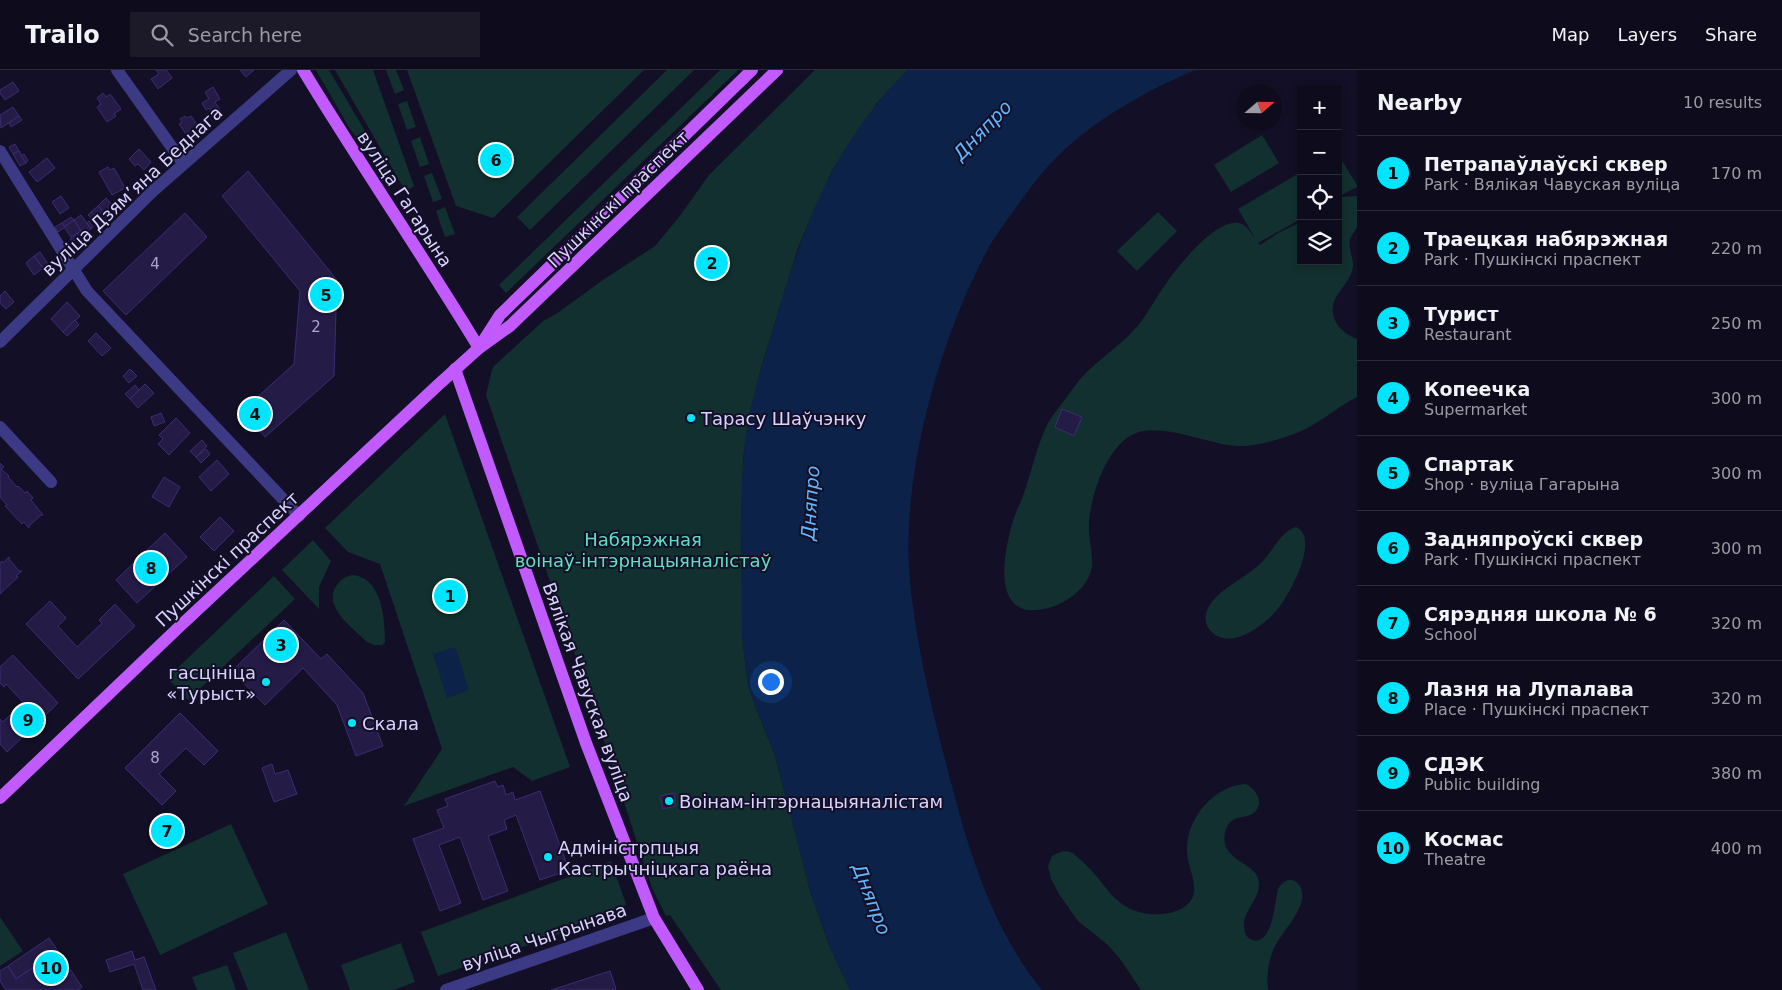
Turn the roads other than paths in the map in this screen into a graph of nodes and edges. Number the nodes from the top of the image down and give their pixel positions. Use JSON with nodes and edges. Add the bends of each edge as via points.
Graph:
{"nodes":[{"id":1,"x":117,"y":70,"type":"edge"},
{"id":2,"x":291,"y":70,"type":"edge"},
{"id":3,"x":303,"y":70,"type":"edge"},
{"id":4,"x":752,"y":70,"type":"edge"},
{"id":5,"x":777,"y":70,"type":"edge"},
{"id":6,"x":0,"y":150,"type":"edge"},
{"id":7,"x":183,"y":163,"type":"junction"},
{"id":8,"x":73,"y":270,"type":"junction"},
{"id":9,"x":0,"y":342,"type":"edge"},
{"id":10,"x":479,"y":348,"type":"junction"},
{"id":11,"x":456,"y":370,"type":"junction"},
{"id":12,"x":0,"y":427,"type":"edge"},
{"id":13,"x":51,"y":482,"type":"dead end"},
{"id":14,"x":299,"y":516,"type":"junction"},
{"id":15,"x":0,"y":798,"type":"edge"},
{"id":16,"x":654,"y":918,"type":"junction"},
{"id":17,"x":446,"y":990,"type":"edge"},
{"id":18,"x":698,"y":990,"type":"edge"}],
"edges":[{"from":1,"to":7,"type":"street"},
{"from":2,"to":7,"type":"street","name":"вуліца Дзямʼяна Беднага"},
{"from":3,"to":10,"type":"main road","name":"вуліца Гагарына"},
{"from":4,"to":10,"type":"main road","name":"Пушкінскі праспект","via":[[500,315]]},
{"from":5,"to":10,"type":"main road","name":"Пушкінскі праспект","via":[[510,326]]},
{"from":6,"to":8,"type":"street"},
{"from":7,"to":8,"type":"street","name":"вуліца Дзямʼяна Беднага"},
{"from":8,"to":9,"type":"street","name":"вуліца Дзямʼяна Беднага"},
{"from":8,"to":14,"type":"street","via":[[87,291]]},
{"from":10,"to":11,"type":"main road","name":"Пушкінскі праспект"},
{"from":11,"to":14,"type":"main road","name":"Пушкінскі праспект"},
{"from":11,"to":16,"type":"main road","name":"Вялікая Чавуская вуліца","via":[[586,743]]},
{"from":12,"to":13,"type":"street"},
{"from":14,"to":15,"type":"main road","name":"Пушкінскі праспект"},
{"from":16,"to":17,"type":"street","name":"вуліца Чыгрынава"},
{"from":16,"to":18,"type":"main road","name":"Вялікая Чавуская вуліца"}]}
